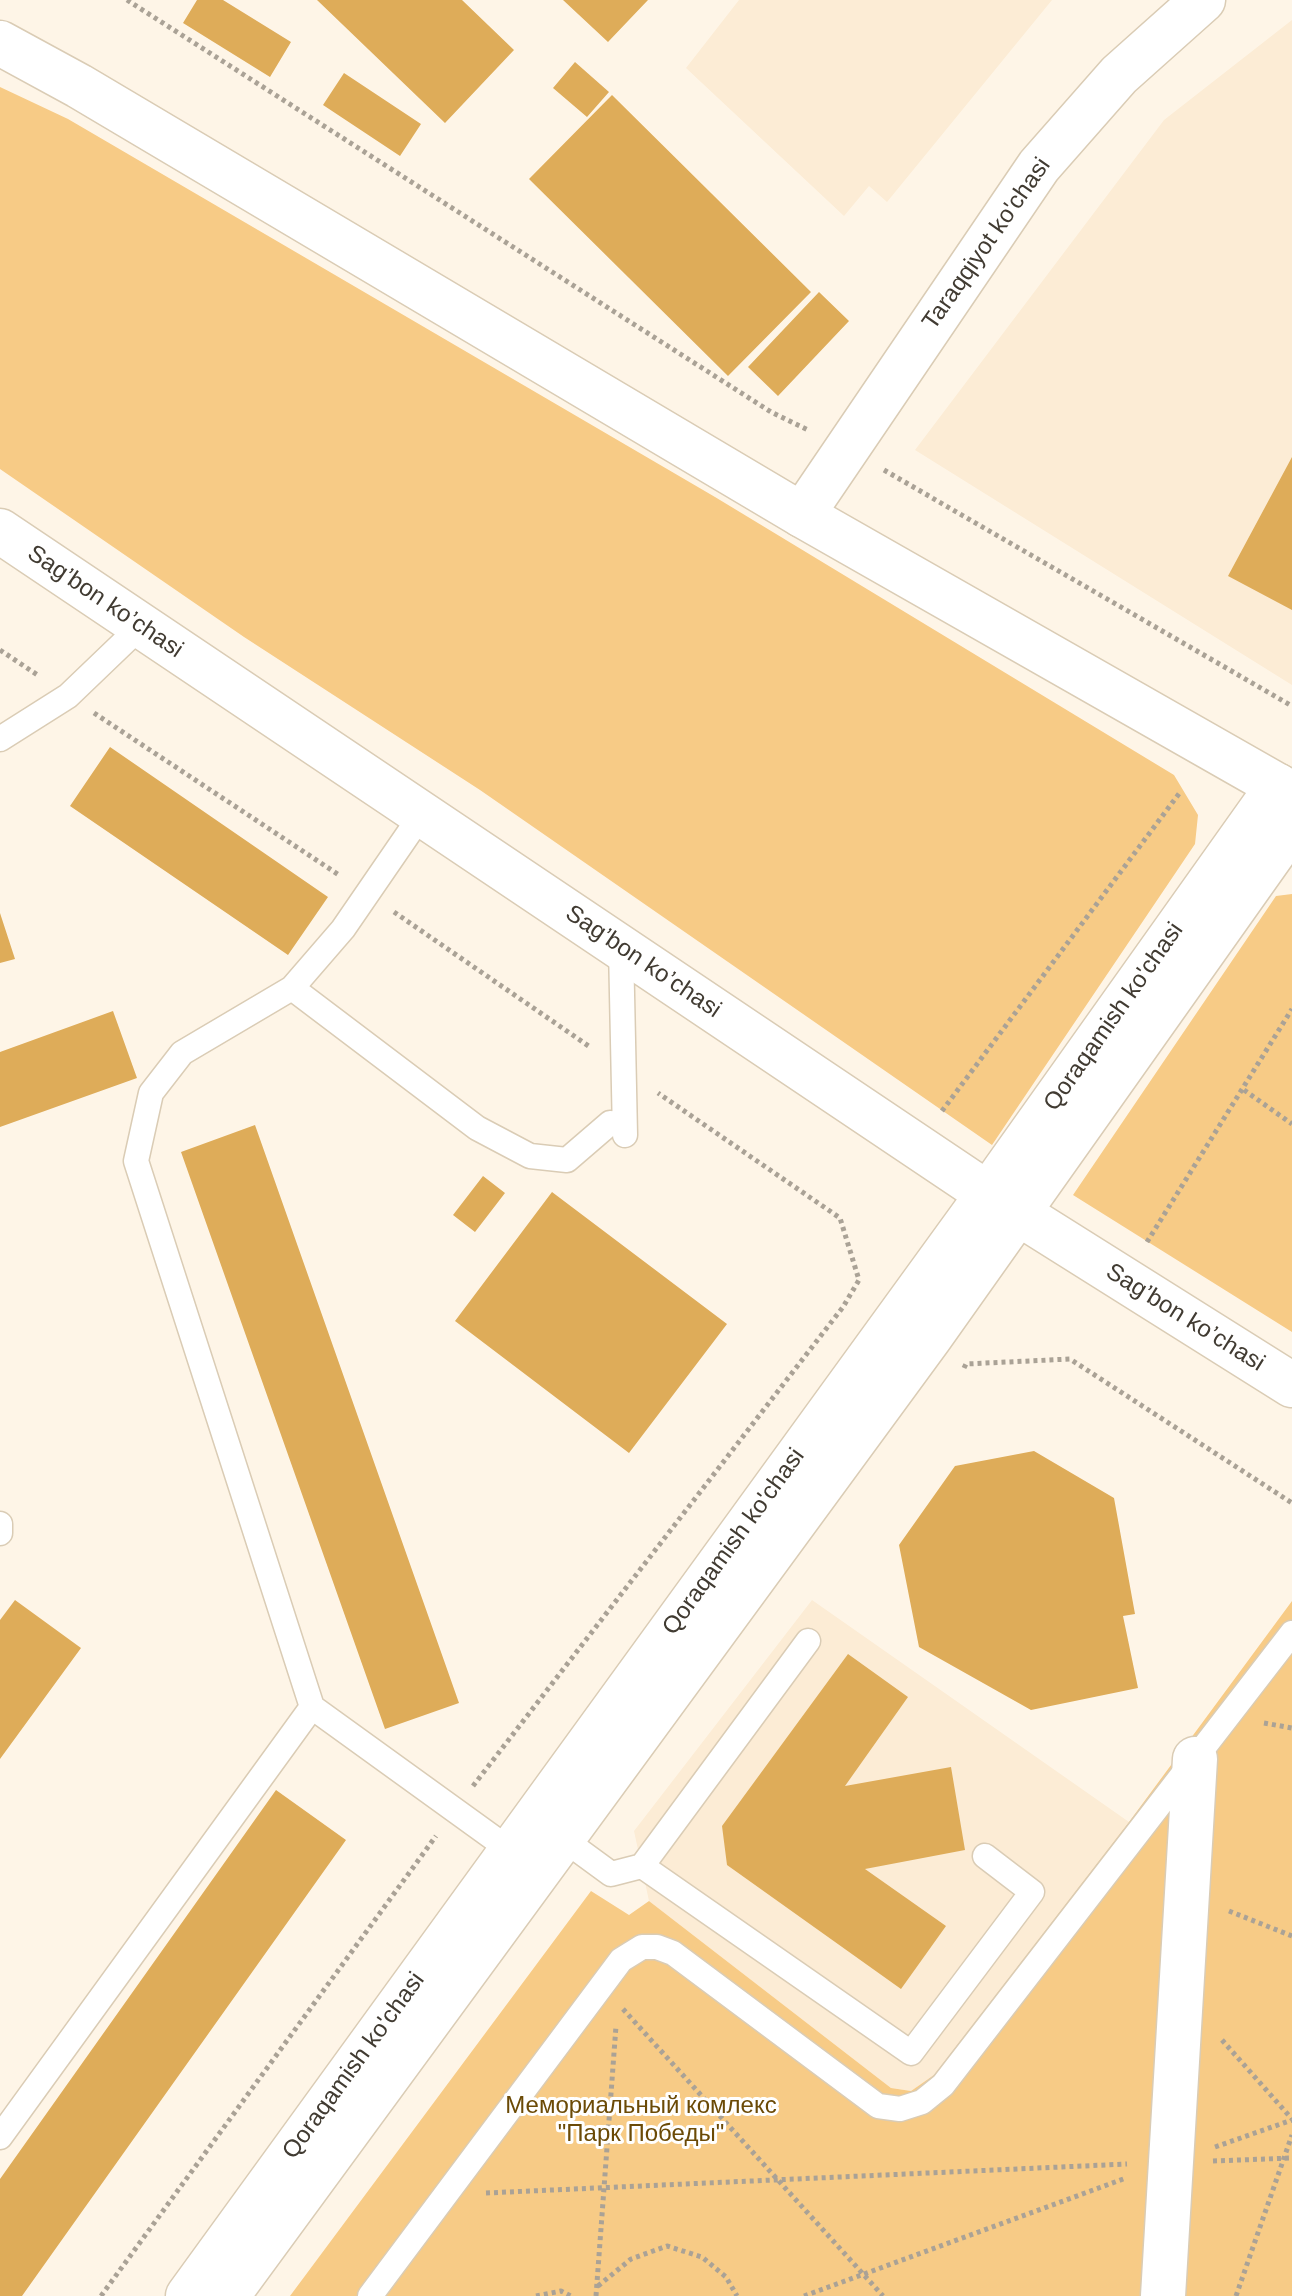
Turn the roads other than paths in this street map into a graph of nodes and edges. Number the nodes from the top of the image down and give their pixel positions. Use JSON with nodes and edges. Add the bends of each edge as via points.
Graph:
{"nodes":[{"id":1,"x":1203,"y":0,"type":"edge"},
{"id":2,"x":0,"y":43,"type":"edge"},
{"id":3,"x":802,"y":515,"type":"junction"},
{"id":4,"x":0,"y":531,"type":"edge"},
{"id":5,"x":141,"y":626,"type":"junction"},
{"id":6,"x":0,"y":739,"type":"edge"},
{"id":7,"x":1287,"y":802,"type":"edge"},
{"id":8,"x":422,"y":814,"type":"junction"},
{"id":9,"x":621,"y":947,"type":"junction"},
{"id":10,"x":292,"y":988,"type":"junction"},
{"id":11,"x":1004,"y":1204,"type":"junction"},
{"id":12,"x":1292,"y":1385,"type":"edge"},
{"id":13,"x":0,"y":1524,"type":"edge"},
{"id":14,"x":0,"y":1533,"type":"edge"},
{"id":15,"x":1292,"y":1633,"type":"edge"},
{"id":16,"x":808,"y":1641,"type":"dead end"},
{"id":17,"x":312,"y":1707,"type":"junction"},
{"id":18,"x":1195,"y":1759,"type":"junction"},
{"id":19,"x":535,"y":1835,"type":"junction"},
{"id":20,"x":985,"y":1856,"type":"dead end"},
{"id":21,"x":642,"y":1866,"type":"junction"},
{"id":22,"x":0,"y":2137,"type":"edge"},
{"id":23,"x":188,"y":2296,"type":"edge"},
{"id":24,"x":227,"y":2296,"type":"edge"},
{"id":25,"x":370,"y":2296,"type":"edge"},
{"id":26,"x":1163,"y":2296,"type":"edge"}],
"edges":[{"from":1,"to":3,"type":"main road","name":"Taraqqiyot ko'chasi","via":[[1119,75],[1039,166]]},
{"from":2,"to":3,"type":"main road"},
{"from":3,"to":7,"type":"main road"},
{"from":4,"to":5,"type":"main road","name":"Sag’bon ko’chasi"},
{"from":5,"to":6,"type":"lane","via":[[68,696]]},
{"from":5,"to":8,"type":"main road","name":"Sag’bon ko’chasi"},
{"from":7,"to":11,"type":"main road","name":"Qoraqamish ko'chasi"},
{"from":8,"to":9,"type":"main road","name":"Sag’bon ko’chasi"},
{"from":8,"to":10,"type":"lane","via":[[343,929]]},
{"from":9,"to":10,"type":"lane","via":[[626,1071],[618,1129],[567,1160],[530,1156],[477,1128]]},
{"from":9,"to":11,"type":"main road","name":"Sag’bon ko’chasi"},
{"from":10,"to":17,"type":"lane","via":[[182,1053],[151,1093],[136,1161]]},
{"from":11,"to":12,"type":"main road","name":"Sag’bon ko’chasi"},
{"from":11,"to":19,"type":"main road","name":"Qoraqamish ko'chasi"},
{"from":13,"to":14,"type":"lane"},
{"from":15,"to":18,"type":"lane"},
{"from":16,"to":21,"type":"lane"},
{"from":17,"to":19,"type":"lane"},
{"from":17,"to":22,"type":"lane"},
{"from":18,"to":25,"type":"lane","via":[[943,2085],[922,2102],[900,2109],[878,2106],[673,1953],[642,1947],[621,1960]]},
{"from":18,"to":26,"type":"main road"},
{"from":19,"to":21,"type":"lane","via":[[611,1874]]},
{"from":19,"to":23,"type":"main road","name":"Qoraqamish ko'chasi"},
{"from":19,"to":24,"type":"main road","name":"Qoraqamish ko'chasi"},
{"from":20,"to":21,"type":"lane","via":[[1032,1892],[911,2053]]}]}
